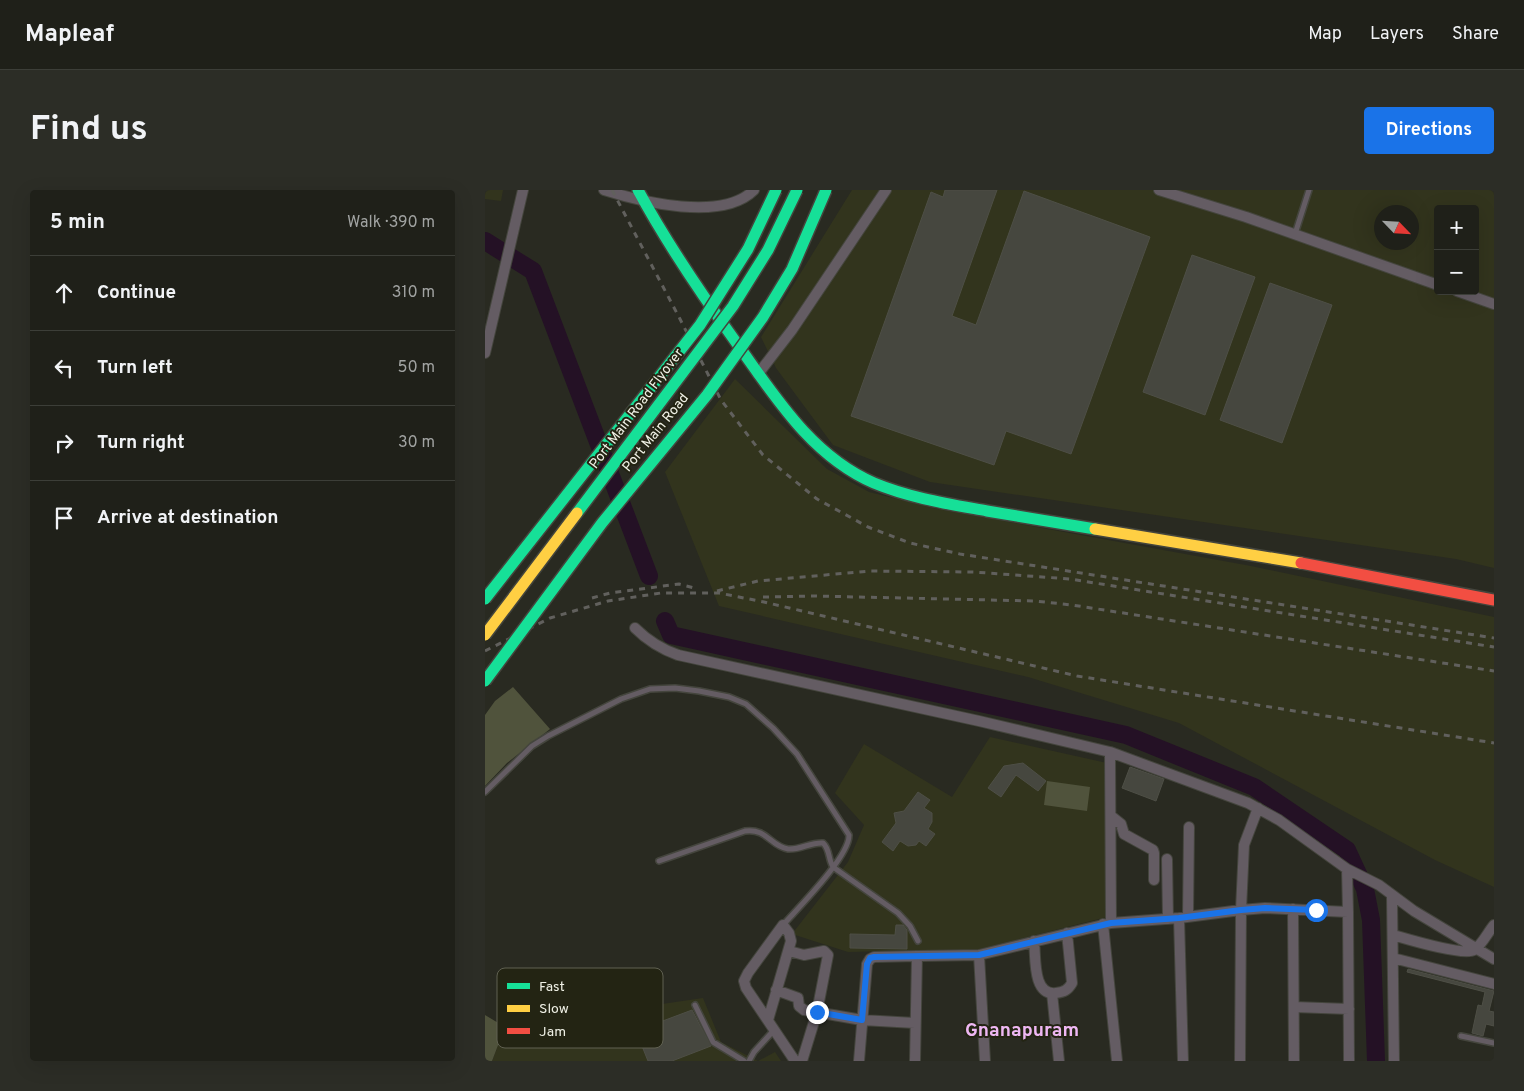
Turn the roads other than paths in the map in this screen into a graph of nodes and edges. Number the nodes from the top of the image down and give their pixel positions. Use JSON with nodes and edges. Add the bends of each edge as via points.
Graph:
{"nodes":[{"id":1,"x":523,"y":190,"type":"edge"},
{"id":2,"x":604,"y":190,"type":"edge"},
{"id":3,"x":638,"y":190,"type":"edge"},
{"id":4,"x":754,"y":190,"type":"edge"},
{"id":5,"x":776,"y":190,"type":"edge"},
{"id":6,"x":797,"y":190,"type":"edge"},
{"id":7,"x":826,"y":190,"type":"edge"},
{"id":8,"x":885,"y":190,"type":"edge"},
{"id":9,"x":1159,"y":190,"type":"edge"},
{"id":10,"x":1309,"y":190,"type":"edge"},
{"id":11,"x":1189,"y":194,"type":"edge"},
{"id":12,"x":644,"y":201,"type":"junction"},
{"id":13,"x":1295,"y":234,"type":"junction"},
{"id":14,"x":1434,"y":283,"type":"edge"},
{"id":15,"x":1468,"y":295,"type":"edge"},
{"id":16,"x":1494,"y":304,"type":"edge"},
{"id":17,"x":485,"y":352,"type":"edge"},
{"id":18,"x":758,"y":374,"type":"junction"},
{"id":19,"x":485,"y":599,"type":"edge"},
{"id":20,"x":1494,"y":600,"type":"edge"},
{"id":21,"x":635,"y":628,"type":"dead end"},
{"id":22,"x":485,"y":636,"type":"edge"},
{"id":23,"x":485,"y":681,"type":"edge"},
{"id":24,"x":1110,"y":752,"type":"junction"},
{"id":25,"x":485,"y":792,"type":"edge"},
{"id":26,"x":1258,"y":808,"type":"junction"},
{"id":27,"x":1111,"y":816,"type":"junction"},
{"id":28,"x":1189,"y":827,"type":"dead end"},
{"id":29,"x":1167,"y":859,"type":"dead end"},
{"id":30,"x":659,"y":861,"type":"dead end"},
{"id":31,"x":833,"y":867,"type":"junction"},
{"id":32,"x":1350,"y":871,"type":"junction"},
{"id":33,"x":1154,"y":880,"type":"dead end"},
{"id":34,"x":1393,"y":897,"type":"junction"},
{"id":35,"x":1293,"y":909,"type":"junction"},
{"id":36,"x":1241,"y":910,"type":"junction"},
{"id":37,"x":1348,"y":912,"type":"junction"},
{"id":38,"x":1178,"y":918,"type":"junction"},
{"id":39,"x":1107,"y":923,"type":"junction"},
{"id":40,"x":1494,"y":925,"type":"edge"},
{"id":41,"x":783,"y":926,"type":"junction"},
{"id":42,"x":1067,"y":933,"type":"junction"},
{"id":43,"x":1393,"y":935,"type":"junction"},
{"id":44,"x":918,"y":941,"type":"dead end"},
{"id":45,"x":1034,"y":941,"type":"junction"},
{"id":46,"x":1476,"y":949,"type":"junction"},
{"id":47,"x":789,"y":950,"type":"junction"},
{"id":48,"x":979,"y":955,"type":"junction"},
{"id":49,"x":917,"y":956,"type":"junction"},
{"id":50,"x":1393,"y":958,"type":"junction"},
{"id":51,"x":1494,"y":959,"type":"edge"},
{"id":52,"x":1494,"y":984,"type":"edge"},
{"id":53,"x":777,"y":990,"type":"junction"},
{"id":54,"x":1052,"y":993,"type":"junction"},
{"id":55,"x":695,"y":1005,"type":"dead end"},
{"id":56,"x":1294,"y":1006,"type":"junction"},
{"id":57,"x":1349,"y":1009,"type":"junction"},
{"id":58,"x":817,"y":1012,"type":"junction"},
{"id":59,"x":768,"y":1020,"type":"junction"},
{"id":60,"x":862,"y":1020,"type":"junction"},
{"id":61,"x":915,"y":1023,"type":"junction"},
{"id":62,"x":775,"y":1029,"type":"junction"},
{"id":63,"x":1461,"y":1036,"type":"dead end"},
{"id":64,"x":1494,"y":1043,"type":"edge"},
{"id":65,"x":744,"y":1061,"type":"edge"},
{"id":66,"x":749,"y":1061,"type":"edge"},
{"id":67,"x":795,"y":1061,"type":"edge"},
{"id":68,"x":802,"y":1061,"type":"edge"},
{"id":69,"x":859,"y":1061,"type":"edge"},
{"id":70,"x":915,"y":1061,"type":"edge"},
{"id":71,"x":985,"y":1061,"type":"edge"},
{"id":72,"x":1059,"y":1061,"type":"edge"},
{"id":73,"x":1117,"y":1061,"type":"edge"},
{"id":74,"x":1183,"y":1061,"type":"edge"},
{"id":75,"x":1240,"y":1061,"type":"edge"},
{"id":76,"x":1294,"y":1061,"type":"edge"},
{"id":77,"x":1349,"y":1061,"type":"edge"},
{"id":78,"x":1394,"y":1061,"type":"edge"}],
"edges":[{"from":1,"to":17,"type":"street"},
{"from":2,"to":12,"type":"street"},
{"from":3,"to":12,"type":"main road"},
{"from":4,"to":12,"type":"street","via":[[738,200],[720,205],[690,208]]},
{"from":5,"to":19,"type":"main road","name":"Port Main Road Flyover","bridge":true,"via":[[748,249],[700,325]]},
{"from":6,"to":22,"type":"main road","name":"Port Main Road Flyover","bridge":true,"via":[[749,282],[689,367]]},
{"from":7,"to":23,"type":"main road","name":"Port Main Road","bridge":true,"via":[[791,269],[763,317],[707,395],[602,522]]},
{"from":8,"to":18,"type":"street"},
{"from":9,"to":11,"type":"street"},
{"from":10,"to":13,"type":"lane"},
{"from":11,"to":13,"type":"street"},
{"from":12,"to":18,"type":"main road","via":[[693,284]]},
{"from":13,"to":14,"type":"street"},
{"from":15,"to":16,"type":"street"},
{"from":18,"to":20,"type":"main road","via":[[804,432],[829,455],[859,476],[907,496],[1335,569]]},
{"from":21,"to":24,"type":"street","via":[[661,649],[678,655]]},
{"from":24,"to":26,"type":"street"},
{"from":24,"to":27,"type":"street"},
{"from":25,"to":31,"type":"lane","via":[[532,746],[621,699],[662,688],[699,691],[746,704],[787,742],[847,829],[847,846]]},
{"from":26,"to":32,"type":"street"},
{"from":26,"to":36,"type":"street","via":[[1245,845]]},
{"from":27,"to":33,"type":"street","via":[[1121,824],[1124,834],[1153,850]]},
{"from":27,"to":39,"type":"street"},
{"from":28,"to":38,"type":"street"},
{"from":29,"to":38,"type":"street"},
{"from":30,"to":31,"type":"lane","via":[[753,830],[789,849],[823,842]]},
{"from":31,"to":41,"type":"lane"},
{"from":31,"to":44,"type":"lane","via":[[898,913]]},
{"from":32,"to":34,"type":"street","via":[[1379,885]]},
{"from":32,"to":37,"type":"street"},
{"from":34,"to":43,"type":"street"},
{"from":34,"to":46,"type":"street"},
{"from":35,"to":36,"type":"street"},
{"from":35,"to":37,"type":"street"},
{"from":35,"to":56,"type":"street"},
{"from":36,"to":38,"type":"street"},
{"from":36,"to":75,"type":"street"},
{"from":37,"to":57,"type":"street"},
{"from":38,"to":39,"type":"street"},
{"from":38,"to":74,"type":"street"},
{"from":39,"to":42,"type":"street"},
{"from":39,"to":73,"type":"street"},
{"from":40,"to":46,"type":"street"},
{"from":41,"to":47,"type":"street","via":[[791,937]]},
{"from":41,"to":59,"type":"street","via":[[745,980],[746,988]]},
{"from":42,"to":45,"type":"street"},
{"from":42,"to":54,"type":"street","via":[[1072,983],[1063,992]]},
{"from":43,"to":46,"type":"street","via":[[1464,952]]},
{"from":43,"to":50,"type":"street"},
{"from":45,"to":48,"type":"street"},
{"from":45,"to":54,"type":"street","via":[[1040,985]]},
{"from":46,"to":51,"type":"street"},
{"from":47,"to":53,"type":"street"},
{"from":47,"to":58,"type":"street","via":[[804,955],[821,950],[827,952]]},
{"from":48,"to":49,"type":"street"},
{"from":48,"to":71,"type":"street"},
{"from":49,"to":60,"type":"street","via":[[870,958]]},
{"from":49,"to":61,"type":"street"},
{"from":50,"to":52,"type":"street"},
{"from":50,"to":78,"type":"street"},
{"from":53,"to":58,"type":"street","via":[[798,998],[801,1008]]},
{"from":53,"to":59,"type":"street"},
{"from":54,"to":72,"type":"street"},
{"from":55,"to":65,"type":"lane","via":[[713,1042]]},
{"from":56,"to":57,"type":"street"},
{"from":56,"to":76,"type":"street"},
{"from":57,"to":77,"type":"street"},
{"from":58,"to":60,"type":"street"},
{"from":58,"to":68,"type":"street"},
{"from":59,"to":62,"type":"street"},
{"from":60,"to":61,"type":"street"},
{"from":60,"to":69,"type":"street"},
{"from":61,"to":70,"type":"street"},
{"from":62,"to":66,"type":"lane"},
{"from":62,"to":67,"type":"street"},
{"from":63,"to":64,"type":"lane"}]}
